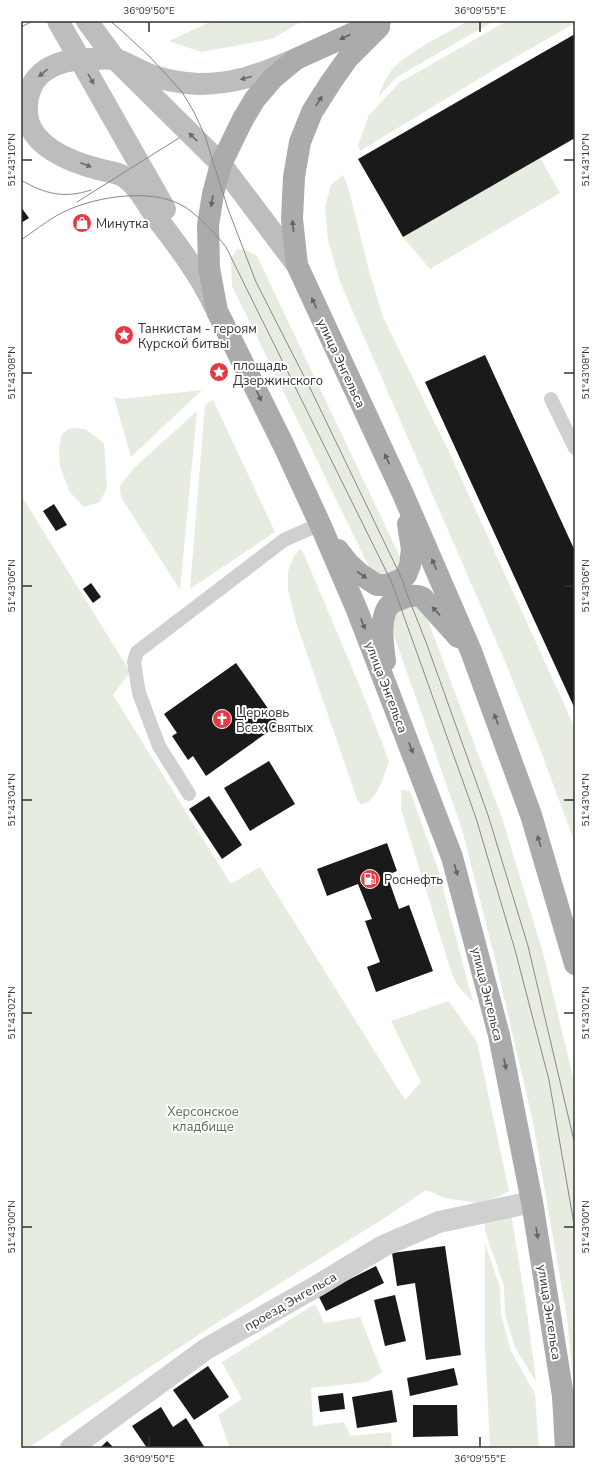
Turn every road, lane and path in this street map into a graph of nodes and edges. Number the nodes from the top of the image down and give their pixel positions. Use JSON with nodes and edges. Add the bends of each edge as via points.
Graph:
{"nodes":[{"id":1,"x":58,"y":21,"type":"edge"},
{"id":2,"x":87,"y":21,"type":"edge"},
{"id":3,"x":380,"y":21,"type":"edge"},
{"id":4,"x":386,"y":21,"type":"edge"},
{"id":5,"x":79,"y":59,"type":"junction"},
{"id":6,"x":296,"y":59,"type":"junction"},
{"id":7,"x":115,"y":60,"type":"junction"},
{"id":8,"x":221,"y":164,"type":"junction"},
{"id":9,"x":297,"y":265,"type":"junction"},
{"id":10,"x":198,"y":276,"type":"junction"},
{"id":11,"x":217,"y":311,"type":"junction"},
{"id":12,"x":551,"y":400,"type":"dead end"},
{"id":13,"x":575,"y":448,"type":"edge"},
{"id":14,"x":403,"y":494,"type":"junction"},
{"id":15,"x":320,"y":524,"type":"junction"},
{"id":16,"x":471,"y":651,"type":"junction"},
{"id":17,"x":387,"y":685,"type":"junction"},
{"id":18,"x":188,"y":794,"type":"dead end"},
{"id":19,"x":551,"y":879,"type":"junction"},
{"id":20,"x":575,"y":926,"type":"edge"},
{"id":21,"x":575,"y":964,"type":"edge"},
{"id":22,"x":532,"y":1202,"type":"junction"},
{"id":23,"x":71,"y":1448,"type":"edge"},
{"id":24,"x":566,"y":1448,"type":"edge"}],
"edges":[{"from":1,"to":5,"type":"street"},
{"from":2,"to":7,"type":"street"},
{"from":3,"to":6,"type":"main road","name":"улица Энгельса","one_way":true},
{"from":9,"to":4,"type":"main road","name":"улица Энгельса","one_way":true,"via":[[292,218],[294,177],[300,142],[312,112],[348,58]]},
{"from":5,"to":7,"type":"street"},
{"from":5,"to":10,"type":"street","one_way":true,"via":[[159,196]]},
{"from":5,"to":10,"type":"street","one_way":true,"via":[[51,66],[37,78],[26,101],[32,131],[41,142],[55,152],[96,169],[121,175],[135,187]]},
{"from":6,"to":7,"type":"street","one_way":true,"via":[[246,79],[197,84],[149,75]]},
{"from":6,"to":8,"type":"main road","name":"улица Энгельса","via":[[273,78],[255,99]]},
{"from":8,"to":7,"type":"street","one_way":true},
{"from":8,"to":9,"type":"street"},
{"from":8,"to":11,"type":"main road","name":"улица Энгельса","one_way":true,"via":[[208,225],[209,268]]},
{"from":14,"to":9,"type":"main road","name":"улица Энгельса","one_way":true},
{"from":10,"to":11,"type":"street"},
{"from":11,"to":15,"type":"main road","name":"улица Энгельса","one_way":true},
{"from":12,"to":13,"type":"lane"},
{"from":15,"to":14,"type":"main road","one_way":true,"via":[[344,558],[360,574],[377,585],[387,585],[406,575],[410,565],[412,549]]},
{"from":16,"to":14,"type":"main road","name":"улица Энгельса","one_way":true},
{"from":15,"to":17,"type":"main road","name":"улица Энгельса","one_way":true},
{"from":15,"to":18,"type":"lane","via":[[284,540],[137,652],[134,662],[139,693],[159,746]]},
{"from":16,"to":17,"type":"main road","one_way":true,"via":[[423,598],[408,597],[393,602],[384,616],[382,632]]},
{"from":19,"to":16,"type":"main road","name":"улица Энгельса","one_way":true,"via":[[531,815]]},
{"from":17,"to":22,"type":"main road","name":"улица Энгельса","one_way":true,"via":[[452,857],[499,1035]]},
{"from":19,"to":20,"type":"street"},
{"from":19,"to":21,"type":"main road","name":"улица Энгельса"},
{"from":22,"to":23,"type":"street","name":"проезд Энгельса","via":[[439,1222],[383,1246],[206,1348]]},
{"from":22,"to":24,"type":"main road","name":"улица Энгельса","one_way":true,"via":[[563,1396]]}]}
